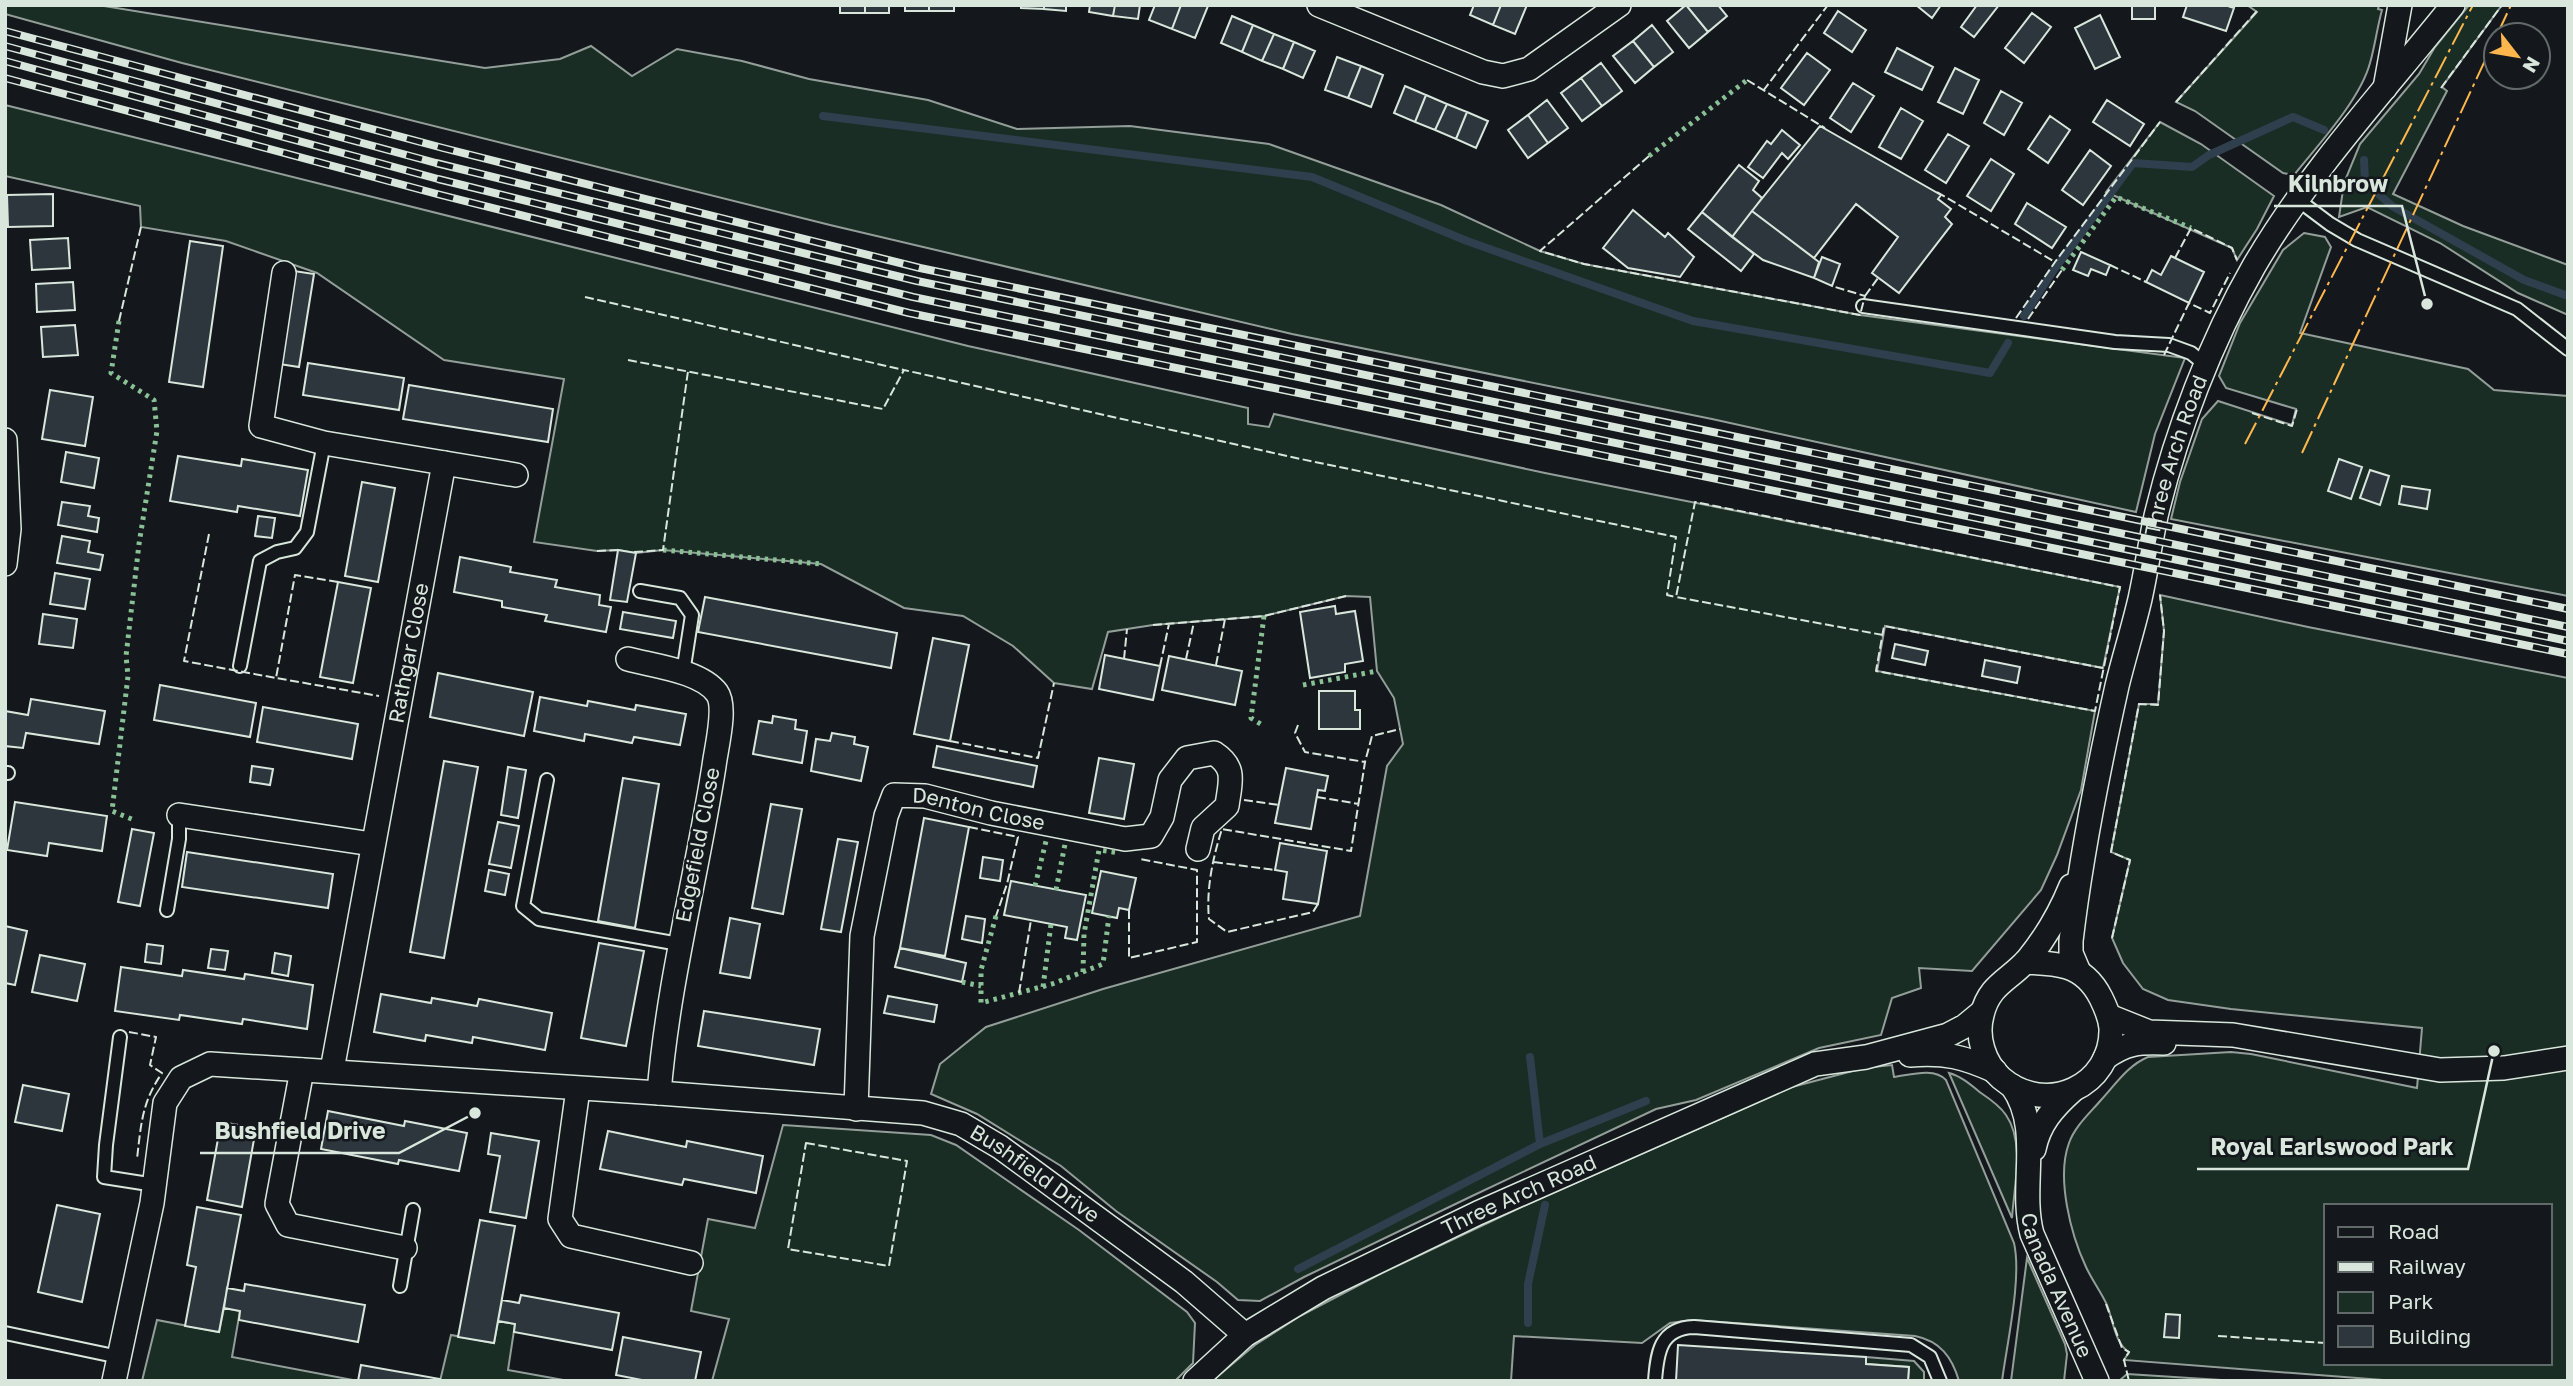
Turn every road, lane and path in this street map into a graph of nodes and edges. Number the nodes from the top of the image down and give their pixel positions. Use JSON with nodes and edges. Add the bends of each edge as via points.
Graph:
{"nodes":[{"id":1,"x":1319,"y":5,"type":"edge"},
{"id":2,"x":1619,"y":5,"type":"edge"},
{"id":3,"x":2400,"y":5,"type":"edge"},
{"id":4,"x":2453,"y":5,"type":"edge"},
{"id":5,"x":2384,"y":91,"type":"junction"},
{"id":6,"x":2298,"y":200,"type":"junction"},
{"id":7,"x":284,"y":273,"type":"dead end"},
{"id":8,"x":1863,"y":306,"type":"dead end"},
{"id":9,"x":2568,"y":349,"type":"edge"},
{"id":10,"x":2207,"y":366,"type":"junction"},
{"id":11,"x":5,"y":440,"type":"edge"},
{"id":12,"x":324,"y":443,"type":"junction"},
{"id":13,"x":444,"y":463,"type":"junction"},
{"id":14,"x":516,"y":475,"type":"dead end"},
{"id":15,"x":7,"y":487,"type":"edge"},
{"id":16,"x":5,"y":564,"type":"edge"},
{"id":17,"x":640,"y":591,"type":"dead end"},
{"id":18,"x":628,"y":660,"type":"dead end"},
{"id":19,"x":240,"y":666,"type":"dead end"},
{"id":20,"x":683,"y":673,"type":"junction"},
{"id":21,"x":547,"y":780,"type":"dead end"},
{"id":22,"x":179,"y":814,"type":"joint"},
{"id":23,"x":372,"y":844,"type":"junction"},
{"id":24,"x":1198,"y":849,"type":"dead end"},
{"id":25,"x":2080,"y":867,"type":"junction"},
{"id":26,"x":167,"y":910,"type":"dead end"},
{"id":27,"x":679,"y":944,"type":"junction"},
{"id":28,"x":2025,"y":962,"type":"junction"},
{"id":29,"x":2079,"y":972,"type":"junction"},
{"id":30,"x":1982,"y":1012,"type":"junction"},
{"id":31,"x":2109,"y":1016,"type":"junction"},
{"id":32,"x":2233,"y":1035,"type":"junction"},
{"id":33,"x":120,"y":1037,"type":"dead end"},
{"id":34,"x":1866,"y":1057,"type":"junction"},
{"id":35,"x":2105,"y":1058,"type":"junction"},
{"id":36,"x":2568,"y":1058,"type":"edge"},
{"id":37,"x":302,"y":1070,"type":"junction"},
{"id":38,"x":332,"y":1070,"type":"junction"},
{"id":39,"x":2003,"y":1079,"type":"junction"},
{"id":40,"x":578,"y":1089,"type":"junction"},
{"id":41,"x":2073,"y":1091,"type":"junction"},
{"id":42,"x":659,"y":1093,"type":"junction"},
{"id":43,"x":856,"y":1109,"type":"junction"},
{"id":44,"x":155,"y":1185,"type":"junction"},
{"id":45,"x":2028,"y":1187,"type":"junction"},
{"id":46,"x":413,"y":1210,"type":"dead end"},
{"id":47,"x":405,"y":1248,"type":"junction"},
{"id":48,"x":691,"y":1263,"type":"dead end"},
{"id":49,"x":400,"y":1286,"type":"dead end"},
{"id":50,"x":5,"y":1333,"type":"edge"},
{"id":51,"x":1245,"y":1335,"type":"junction"},
{"id":52,"x":119,"y":1357,"type":"junction"},
{"id":53,"x":114,"y":1381,"type":"edge"},
{"id":54,"x":1195,"y":1381,"type":"edge"},
{"id":55,"x":1655,"y":1381,"type":"edge"},
{"id":56,"x":1940,"y":1381,"type":"edge"},
{"id":57,"x":2096,"y":1381,"type":"edge"}],
"edges":[{"from":1,"to":2,"type":"street","via":[[1503,76],[1529,69]]},
{"from":3,"to":5,"type":"street","name":"Three Arch Road"},
{"from":4,"to":5,"type":"street","name":"Three Arch Road"},
{"from":5,"to":6,"type":"street","name":"Three Arch Road"},
{"from":6,"to":9,"type":"lane","via":[[2357,240],[2517,309]]},
{"from":6,"to":10,"type":"street","name":"Three Arch Road","via":[[2255,265]]},
{"from":7,"to":12,"type":"street","via":[[261,426]]},
{"from":8,"to":10,"type":"lane","via":[[2115,342],[2169,345],[2191,353]]},
{"from":10,"to":25,"type":"street","name":"Three Arch Road","via":[[2184,421],[2156,516]]},
{"from":11,"to":15,"type":"street"},
{"from":12,"to":13,"type":"street"},
{"from":12,"to":19,"type":"lane","via":[[307,532],[295,548],[260,561]]},
{"from":13,"to":14,"type":"street"},
{"from":13,"to":23,"type":"street","name":"Rathgar Close"},
{"from":15,"to":16,"type":"street"},
{"from":17,"to":20,"type":"lane","via":[[680,597],[692,615]]},
{"from":18,"to":20,"type":"street","name":"Edgefield Close"},
{"from":20,"to":27,"type":"street","name":"Edgefield Close","via":[[705,681],[719,695],[721,715]]},
{"from":21,"to":27,"type":"lane","via":[[523,906],[539,919]]},
{"from":22,"to":23,"type":"street"},
{"from":22,"to":26,"type":"lane"},
{"from":23,"to":38,"type":"street","name":"Rathgar Close"},
{"from":24,"to":43,"type":"street","name":"Denton Close","via":[[1203,828],[1227,806],[1231,774],[1226,761],[1214,753],[1187,758],[1170,780],[1162,817],[1151,836],[1125,839],[925,796],[894,795],[862,936]]},
{"from":25,"to":28,"type":"street","name":"Three Arch Road","via":[[2052,926]]},
{"from":25,"to":29,"type":"street","name":"Three Arch Road","via":[[2071,953]]},
{"from":27,"to":42,"type":"street","name":"Edgefield Close"},
{"from":28,"to":29,"type":"street"},
{"from":28,"to":30,"type":"street","via":[[1992,991]]},
{"from":29,"to":31,"type":"street","via":[[2095,986]]},
{"from":30,"to":34,"type":"street","name":"Three Arch Road","via":[[1948,1035]]},
{"from":30,"to":39,"type":"street","via":[[1984,1053]]},
{"from":31,"to":32,"type":"street","via":[[2149,1032]]},
{"from":31,"to":35,"type":"street","via":[[2111,1037]]},
{"from":32,"to":35,"type":"street","via":[[2192,1044],[2143,1042],[2122,1046]]},
{"from":32,"to":36,"type":"street","via":[[2440,1070],[2504,1068]]},
{"from":33,"to":44,"type":"lane","via":[[104,1177]]},
{"from":34,"to":39,"type":"street","name":"Three Arch Road","via":[[1941,1053],[1966,1058]]},
{"from":34,"to":51,"type":"street","name":"Three Arch Road","via":[[1815,1064],[1478,1213],[1323,1288]]},
{"from":35,"to":41,"type":"street"},
{"from":37,"to":38,"type":"street","name":"Bushfield Drive"},
{"from":37,"to":44,"type":"street","name":"Bushfield Drive","via":[[210,1064],[181,1078],[165,1103]]},
{"from":37,"to":47,"type":"street","via":[[277,1204],[288,1225]]},
{"from":38,"to":40,"type":"street","name":"Bushfield Drive"},
{"from":39,"to":41,"type":"street","via":[[2046,1097]]},
{"from":39,"to":45,"type":"street","name":"Canada Avenue","via":[[2019,1097],[2027,1124]]},
{"from":40,"to":42,"type":"street","name":"Bushfield Drive"},
{"from":40,"to":48,"type":"street","via":[[560,1219],[565,1227],[571,1236]]},
{"from":41,"to":45,"type":"street","name":"Canada Avenue","via":[[2053,1109],[2039,1131]]},
{"from":42,"to":43,"type":"street","name":"Bushfield Drive"},
{"from":43,"to":51,"type":"street","name":"Bushfield Drive","via":[[923,1113],[961,1124],[1000,1147],[1184,1282]]},
{"from":44,"to":52,"type":"street","name":"Bushfield Drive"},
{"from":45,"to":57,"type":"street","name":"Canada Avenue","via":[[2032,1234]]},
{"from":46,"to":47,"type":"lane"},
{"from":47,"to":49,"type":"lane"},
{"from":50,"to":52,"type":"lane"},
{"from":51,"to":54,"type":"street","name":"Three Arch Road"},
{"from":52,"to":53,"type":"street","name":"Bushfield Drive"},
{"from":55,"to":56,"type":"lane","via":[[1666,1339],[1680,1328],[1694,1327],[1905,1343],[1930,1357]]}]}
